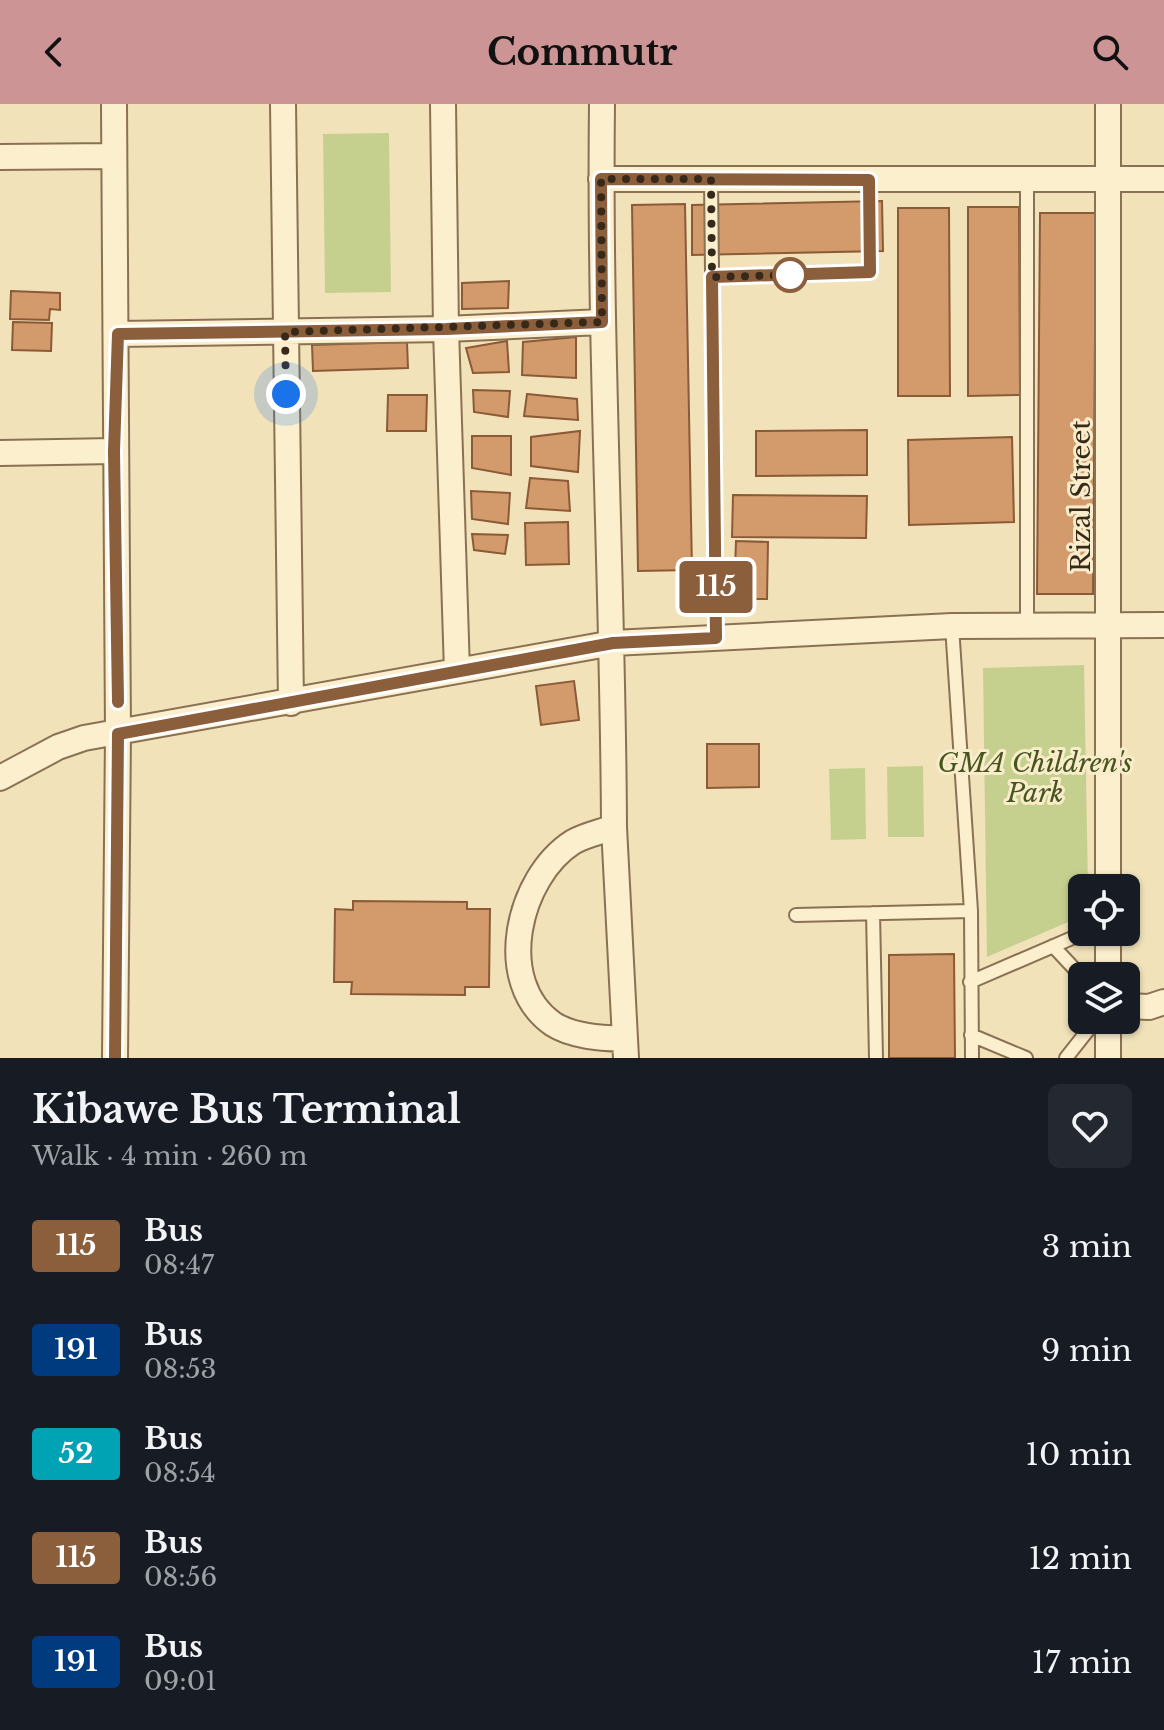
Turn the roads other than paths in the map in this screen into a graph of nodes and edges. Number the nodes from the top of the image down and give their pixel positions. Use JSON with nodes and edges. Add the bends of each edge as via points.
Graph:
{"nodes":[{"id":1,"x":114,"y":104,"type":"edge"},
{"id":2,"x":283,"y":104,"type":"edge"},
{"id":3,"x":443,"y":104,"type":"edge"},
{"id":4,"x":602,"y":104,"type":"edge"},
{"id":5,"x":1108,"y":104,"type":"edge"},
{"id":6,"x":114,"y":156,"type":"junction"},
{"id":7,"x":0,"y":157,"type":"edge"},
{"id":8,"x":1109,"y":178,"type":"junction"},
{"id":9,"x":601,"y":179,"type":"junction"},
{"id":10,"x":711,"y":179,"type":"junction"},
{"id":11,"x":1164,"y":179,"type":"edge"},
{"id":12,"x":869,"y":180,"type":"junction"},
{"id":13,"x":1027,"y":180,"type":"junction"},
{"id":14,"x":712,"y":277,"type":"junction"},
{"id":15,"x":602,"y":322,"type":"junction"},
{"id":16,"x":446,"y":329,"type":"junction"},
{"id":17,"x":285,"y":332,"type":"junction"},
{"id":18,"x":118,"y":334,"type":"junction"},
{"id":19,"x":114,"y":451,"type":"junction"},
{"id":20,"x":0,"y":453,"type":"edge"},
{"id":21,"x":1027,"y":625,"type":"junction"},
{"id":22,"x":1109,"y":625,"type":"junction"},
{"id":23,"x":1164,"y":625,"type":"edge"},
{"id":24,"x":952,"y":626,"type":"junction"},
{"id":25,"x":716,"y":638,"type":"junction"},
{"id":26,"x":613,"y":643,"type":"junction"},
{"id":27,"x":457,"y":671,"type":"junction"},
{"id":28,"x":291,"y":703,"type":"junction"},
{"id":29,"x":118,"y":734,"type":"junction"},
{"id":30,"x":0,"y":778,"type":"edge"},
{"id":31,"x":614,"y":827,"type":"junction"},
{"id":32,"x":1108,"y":874,"type":"edge"},
{"id":33,"x":971,"y":911,"type":"junction"},
{"id":34,"x":873,"y":913,"type":"junction"},
{"id":35,"x":796,"y":915,"type":"dead end"},
{"id":36,"x":1068,"y":940,"type":"edge"},
{"id":37,"x":1053,"y":946,"type":"junction"},
{"id":38,"x":1068,"y":962,"type":"edge"},
{"id":39,"x":970,"y":982,"type":"junction"},
{"id":40,"x":1085,"y":1034,"type":"edge"},
{"id":41,"x":1108,"y":1034,"type":"edge"},
{"id":42,"x":971,"y":1035,"type":"junction"},
{"id":43,"x":626,"y":1049,"type":"edge"},
{"id":44,"x":115,"y":1058,"type":"edge"},
{"id":45,"x":876,"y":1058,"type":"edge"},
{"id":46,"x":972,"y":1058,"type":"edge"},
{"id":47,"x":1026,"y":1058,"type":"edge"},
{"id":48,"x":1066,"y":1058,"type":"edge"},
{"id":49,"x":1108,"y":1058,"type":"edge"}],
"edges":[{"from":1,"to":6,"type":"street"},
{"from":2,"to":17,"type":"street"},
{"from":3,"to":16,"type":"street"},
{"from":4,"to":9,"type":"street"},
{"from":5,"to":8,"type":"street","name":"Rizal Street"},
{"from":6,"to":7,"type":"street"},
{"from":6,"to":18,"type":"street"},
{"from":8,"to":11,"type":"street"},
{"from":8,"to":13,"type":"street"},
{"from":8,"to":22,"type":"street","name":"Rizal Street"},
{"from":9,"to":10,"type":"street"},
{"from":9,"to":15,"type":"street"},
{"from":10,"to":12,"type":"street"},
{"from":10,"to":14,"type":"lane"},
{"from":12,"to":13,"type":"street"},
{"from":12,"to":14,"type":"lane","via":[[870,272]]},
{"from":13,"to":21,"type":"lane"},
{"from":14,"to":25,"type":"lane"},
{"from":15,"to":16,"type":"street"},
{"from":15,"to":26,"type":"street"},
{"from":16,"to":17,"type":"street"},
{"from":16,"to":27,"type":"street"},
{"from":17,"to":18,"type":"street"},
{"from":17,"to":28,"type":"street"},
{"from":18,"to":19,"type":"street"},
{"from":19,"to":20,"type":"street"},
{"from":19,"to":29,"type":"street"},
{"from":21,"to":22,"type":"street"},
{"from":21,"to":24,"type":"street"},
{"from":22,"to":23,"type":"street"},
{"from":22,"to":32,"type":"street","name":"Rizal Street"},
{"from":24,"to":25,"type":"street"},
{"from":24,"to":33,"type":"lane"},
{"from":25,"to":26,"type":"street"},
{"from":26,"to":27,"type":"street"},
{"from":26,"to":31,"type":"street"},
{"from":27,"to":28,"type":"street"},
{"from":28,"to":29,"type":"street"},
{"from":29,"to":30,"type":"street","via":[[58,747]]},
{"from":29,"to":44,"type":"street"},
{"from":31,"to":43,"type":"street"},
{"from":31,"to":43,"type":"street","via":[[574,842],[550,863],[520,922],[519,947],[521,981],[534,1006],[555,1025]]},
{"from":33,"to":34,"type":"lane"},
{"from":33,"to":39,"type":"lane"},
{"from":34,"to":35,"type":"lane"},
{"from":34,"to":45,"type":"lane"},
{"from":36,"to":37,"type":"lane"},
{"from":37,"to":38,"type":"lane"},
{"from":37,"to":39,"type":"lane"},
{"from":39,"to":42,"type":"lane"},
{"from":40,"to":48,"type":"lane"},
{"from":41,"to":49,"type":"street"},
{"from":42,"to":46,"type":"lane"},
{"from":42,"to":47,"type":"lane"}]}
